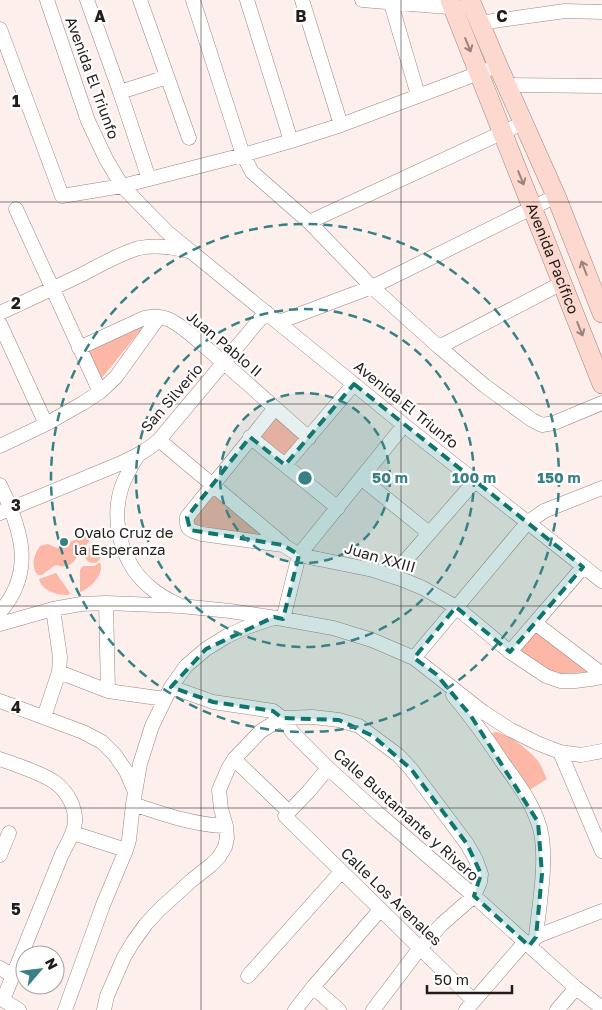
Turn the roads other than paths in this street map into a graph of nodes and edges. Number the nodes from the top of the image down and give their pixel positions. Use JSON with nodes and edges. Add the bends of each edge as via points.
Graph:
{"nodes":[{"id":1,"x":47,"y":0,"type":"edge"},
{"id":2,"x":87,"y":0,"type":"edge"},
{"id":3,"x":140,"y":0,"type":"edge"},
{"id":4,"x":193,"y":0,"type":"edge"},
{"id":5,"x":247,"y":0,"type":"edge"},
{"id":6,"x":302,"y":0,"type":"edge"},
{"id":7,"x":362,"y":0,"type":"edge"},
{"id":8,"x":391,"y":1,"type":"edge"},
{"id":9,"x":452,"y":4,"type":"edge"},
{"id":10,"x":475,"y":11,"type":"edge"},
{"id":11,"x":602,"y":12,"type":"edge"},
{"id":12,"x":0,"y":29,"type":"edge"},
{"id":13,"x":498,"y":66,"type":"junction"},
{"id":14,"x":479,"y":73,"type":"junction"},
{"id":15,"x":167,"y":77,"type":"junction"},
{"id":16,"x":506,"y":84,"type":"junction"},
{"id":17,"x":602,"y":86,"type":"edge"},
{"id":18,"x":120,"y":92,"type":"junction"},
{"id":19,"x":418,"y":95,"type":"junction"},
{"id":20,"x":523,"y":123,"type":"junction"},
{"id":21,"x":341,"y":125,"type":"junction"},
{"id":22,"x":503,"y":132,"type":"junction"},
{"id":23,"x":189,"y":138,"type":"dead end"},
{"id":24,"x":291,"y":141,"type":"junction"},
{"id":25,"x":243,"y":154,"type":"junction"},
{"id":26,"x":149,"y":179,"type":"junction"},
{"id":27,"x":122,"y":186,"type":"junction"},
{"id":28,"x":556,"y":196,"type":"junction"},
{"id":29,"x":532,"y":207,"type":"junction"},
{"id":30,"x":16,"y":209,"type":"dead end"},
{"id":31,"x":309,"y":222,"type":"junction"},
{"id":32,"x":191,"y":252,"type":"junction"},
{"id":33,"x":562,"y":284,"type":"junction"},
{"id":34,"x":372,"y":287,"type":"junction"},
{"id":35,"x":52,"y":289,"type":"junction"},
{"id":36,"x":266,"y":312,"type":"junction"},
{"id":37,"x":0,"y":313,"type":"edge"},
{"id":38,"x":602,"y":313,"type":"edge"},
{"id":39,"x":159,"y":316,"type":"junction"},
{"id":40,"x":278,"y":322,"type":"junction"},
{"id":41,"x":0,"y":324,"type":"edge"},
{"id":42,"x":439,"y":347,"type":"junction"},
{"id":43,"x":79,"y":348,"type":"junction"},
{"id":44,"x":224,"y":363,"type":"junction"},
{"id":45,"x":354,"y":384,"type":"junction"},
{"id":46,"x":602,"y":384,"type":"edge"},
{"id":47,"x":100,"y":392,"type":"junction"},
{"id":48,"x":602,"y":403,"type":"edge"},
{"id":49,"x":275,"y":408,"type":"junction"},
{"id":50,"x":46,"y":424,"type":"junction"},
{"id":51,"x":404,"y":425,"type":"junction"},
{"id":52,"x":250,"y":437,"type":"junction"},
{"id":53,"x":309,"y":438,"type":"junction"},
{"id":54,"x":159,"y":440,"type":"junction"},
{"id":55,"x":0,"y":446,"type":"edge"},
{"id":56,"x":139,"y":455,"type":"junction"},
{"id":57,"x":285,"y":465,"type":"junction"},
{"id":58,"x":361,"y":478,"type":"junction"},
{"id":59,"x":475,"y":481,"type":"junction"},
{"id":60,"x":0,"y":485,"type":"edge"},
{"id":61,"x":212,"y":485,"type":"junction"},
{"id":62,"x":602,"y":488,"type":"edge"},
{"id":63,"x":338,"y":508,"type":"junction"},
{"id":64,"x":6,"y":510,"type":"edge"},
{"id":65,"x":527,"y":523,"type":"junction"},
{"id":66,"x":429,"y":533,"type":"junction"},
{"id":67,"x":283,"y":544,"type":"junction"},
{"id":68,"x":299,"y":555,"type":"junction"},
{"id":69,"x":583,"y":567,"type":"junction"},
{"id":70,"x":392,"y":576,"type":"junction"},
{"id":71,"x":602,"y":581,"type":"edge"},
{"id":72,"x":106,"y":603,"type":"junction"},
{"id":73,"x":181,"y":606,"type":"junction"},
{"id":74,"x":456,"y":607,"type":"junction"},
{"id":75,"x":53,"y":609,"type":"junction"},
{"id":76,"x":0,"y":612,"type":"edge"},
{"id":77,"x":278,"y":618,"type":"junction"},
{"id":78,"x":535,"y":623,"type":"junction"},
{"id":79,"x":0,"y":624,"type":"edge"},
{"id":80,"x":510,"y":652,"type":"junction"},
{"id":81,"x":414,"y":658,"type":"junction"},
{"id":82,"x":59,"y":672,"type":"junction"},
{"id":83,"x":436,"y":674,"type":"junction"},
{"id":84,"x":602,"y":676,"type":"edge"},
{"id":85,"x":108,"y":691,"type":"junction"},
{"id":86,"x":168,"y":693,"type":"junction"},
{"id":87,"x":0,"y":701,"type":"edge"},
{"id":88,"x":44,"y":717,"type":"junction"},
{"id":89,"x":282,"y":718,"type":"junction"},
{"id":90,"x":602,"y":751,"type":"edge"},
{"id":91,"x":560,"y":752,"type":"junction"},
{"id":92,"x":234,"y":759,"type":"junction"},
{"id":93,"x":0,"y":760,"type":"edge"},
{"id":94,"x":328,"y":768,"type":"junction"},
{"id":95,"x":134,"y":798,"type":"junction"},
{"id":96,"x":286,"y":814,"type":"junction"},
{"id":97,"x":226,"y":826,"type":"junction"},
{"id":98,"x":597,"y":827,"type":"edge"},
{"id":99,"x":8,"y":833,"type":"dead end"},
{"id":100,"x":73,"y":833,"type":"junction"},
{"id":101,"x":126,"y":850,"type":"junction"},
{"id":102,"x":602,"y":851,"type":"edge"},
{"id":103,"x":0,"y":855,"type":"edge"},
{"id":104,"x":341,"y":872,"type":"junction"},
{"id":105,"x":474,"y":896,"type":"junction"},
{"id":106,"x":380,"y":910,"type":"junction"},
{"id":107,"x":602,"y":911,"type":"edge"},
{"id":108,"x":530,"y":942,"type":"junction"},
{"id":109,"x":420,"y":948,"type":"junction"},
{"id":110,"x":0,"y":968,"type":"edge"},
{"id":111,"x":13,"y":976,"type":"junction"},
{"id":112,"x":248,"y":976,"type":"dead end"},
{"id":113,"x":313,"y":987,"type":"junction"},
{"id":114,"x":576,"y":988,"type":"junction"},
{"id":115,"x":2,"y":999,"type":"edge"},
{"id":116,"x":470,"y":1005,"type":"edge"},
{"id":117,"x":602,"y":1008,"type":"edge"},
{"id":118,"x":19,"y":1010,"type":"edge"},
{"id":119,"x":65,"y":1010,"type":"edge"},
{"id":120,"x":104,"y":1010,"type":"edge"},
{"id":121,"x":295,"y":1010,"type":"edge"},
{"id":122,"x":339,"y":1010,"type":"edge"},
{"id":123,"x":373,"y":1010,"type":"edge"},
{"id":124,"x":557,"y":1010,"type":"edge"}],
"edges":[{"from":1,"to":27,"type":"street","name":"Avenida El Triunfo","via":[[88,121]]},
{"from":2,"to":18,"type":"street"},
{"from":3,"to":15,"type":"street"},
{"from":4,"to":25,"type":"street"},
{"from":5,"to":24,"type":"street"},
{"from":6,"to":21,"type":"street"},
{"from":7,"to":8,"type":"street"},
{"from":8,"to":9,"type":"street"},
{"from":8,"to":19,"type":"street"},
{"from":9,"to":10,"type":"street"},
{"from":9,"to":14,"type":"street","name":"Avenida Pacífico","one_way":true},
{"from":10,"to":11,"type":"street"},
{"from":10,"to":13,"type":"street","name":"Avenida Pacífico"},
{"from":12,"to":27,"type":"street","via":[[62,196]]},
{"from":13,"to":14,"type":"street"},
{"from":13,"to":16,"type":"street","name":"Avenida Pacífico"},
{"from":14,"to":19,"type":"street"},
{"from":14,"to":22,"type":"street","name":"Avenida Pacífico"},
{"from":15,"to":18,"type":"street"},
{"from":15,"to":23,"type":"street"},
{"from":16,"to":17,"type":"street"},
{"from":16,"to":20,"type":"street","name":"Avenida Pacífico"},
{"from":18,"to":26,"type":"street"},
{"from":19,"to":21,"type":"street"},
{"from":20,"to":22,"type":"street"},
{"from":20,"to":28,"type":"street","name":"Avenida Pacífico"},
{"from":21,"to":24,"type":"street"},
{"from":22,"to":29,"type":"street","name":"Avenida Pacífico","one_way":true},
{"from":22,"to":31,"type":"street"},
{"from":24,"to":25,"type":"street"},
{"from":25,"to":26,"type":"street"},
{"from":25,"to":31,"type":"street","via":[[252,172]]},
{"from":26,"to":27,"type":"street"},
{"from":27,"to":32,"type":"street","name":"Avenida El Triunfo","via":[[166,232]]},
{"from":28,"to":29,"type":"street"},
{"from":38,"to":28,"type":"street","name":"Avenida Pacífico","one_way":true},
{"from":29,"to":33,"type":"street","name":"Avenida Pacífico"},
{"from":29,"to":34,"type":"street"},
{"from":30,"to":35,"type":"street"},
{"from":31,"to":34,"type":"street"},
{"from":32,"to":35,"type":"street","name":"Avenida El Triunfo","via":[[156,246],[138,248]]},
{"from":32,"to":36,"type":"street","name":"Avenida El Triunfo"},
{"from":33,"to":42,"type":"street"},
{"from":33,"to":46,"type":"street","name":"Avenida Pacífico","one_way":true},
{"from":34,"to":40,"type":"street"},
{"from":34,"to":42,"type":"street"},
{"from":35,"to":37,"type":"street","name":"Avenida El Triunfo"},
{"from":35,"to":43,"type":"street"},
{"from":36,"to":40,"type":"street","name":"Avenida El Triunfo"},
{"from":36,"to":44,"type":"street","name":"San Silverio"},
{"from":39,"to":43,"type":"street","via":[[144,318]]},
{"from":39,"to":44,"type":"street","name":"Juan Pablo II","via":[[181,327]]},
{"from":39,"to":47,"type":"street","via":[[116,377]]},
{"from":40,"to":45,"type":"street","name":"Avenida El Triunfo"},
{"from":41,"to":50,"type":"street"},
{"from":42,"to":48,"type":"street","via":[[485,386],[542,425]]},
{"from":43,"to":47,"type":"street"},
{"from":44,"to":49,"type":"street","name":"Juan Pablo II"},
{"from":44,"to":54,"type":"street","name":"San Silverio"},
{"from":45,"to":51,"type":"street","name":"Avenida El Triunfo"},
{"from":45,"to":53,"type":"street"},
{"from":47,"to":50,"type":"street"},
{"from":49,"to":52,"type":"street"},
{"from":49,"to":53,"type":"street","name":"Juan Pablo II"},
{"from":50,"to":55,"type":"street"},
{"from":51,"to":58,"type":"street"},
{"from":51,"to":59,"type":"street","name":"Avenida El Triunfo"},
{"from":52,"to":57,"type":"street"},
{"from":52,"to":61,"type":"street"},
{"from":53,"to":57,"type":"street"},
{"from":54,"to":56,"type":"street","name":"San Silverio"},
{"from":54,"to":61,"type":"street"},
{"from":56,"to":64,"type":"street","name":"San Silverio"},
{"from":56,"to":73,"type":"street","via":[[128,470],[118,505],[121,541],[137,574],[164,598]]},
{"from":57,"to":63,"type":"street"},
{"from":58,"to":63,"type":"street"},
{"from":58,"to":66,"type":"street"},
{"from":59,"to":65,"type":"street","name":"Avenida El Triunfo"},
{"from":59,"to":66,"type":"street"},
{"from":60,"to":64,"type":"street"},
{"from":61,"to":67,"type":"street"},
{"from":61,"to":67,"type":"street","name":"Juan XXIII","via":[[187,517],[186,526],[190,530]]},
{"from":62,"to":65,"type":"street","via":[[544,511]]},
{"from":63,"to":68,"type":"street"},
{"from":64,"to":76,"type":"street","via":[[19,530],[21,572],[14,592]]},
{"from":65,"to":69,"type":"street","name":"Avenida El Triunfo"},
{"from":65,"to":74,"type":"street"},
{"from":66,"to":70,"type":"street"},
{"from":67,"to":68,"type":"street","name":"Juan XXIII"},
{"from":68,"to":70,"type":"street","name":"Juan XXIII"},
{"from":68,"to":77,"type":"street"},
{"from":69,"to":71,"type":"street","name":"Avenida El Triunfo"},
{"from":69,"to":78,"type":"street"},
{"from":70,"to":74,"type":"street","name":"Juan XXIII","via":[[423,588]]},
{"from":72,"to":73,"type":"street"},
{"from":72,"to":75,"type":"street"},
{"from":72,"to":85,"type":"street"},
{"from":73,"to":77,"type":"street"},
{"from":74,"to":80,"type":"street","name":"Juan XXIII"},
{"from":74,"to":81,"type":"street"},
{"from":75,"to":79,"type":"street"},
{"from":75,"to":82,"type":"street"},
{"from":77,"to":81,"type":"street","via":[[333,628]]},
{"from":77,"to":86,"type":"street","via":[[246,627],[206,649],[186,666]]},
{"from":78,"to":80,"type":"street"},
{"from":78,"to":84,"type":"street"},
{"from":80,"to":84,"type":"street","name":"Juan XXIII","via":[[546,676],[560,681]]},
{"from":81,"to":83,"type":"street"},
{"from":82,"to":85,"type":"street","name":"Calle Bustamante y Rivero"},
{"from":82,"to":88,"type":"street"},
{"from":83,"to":91,"type":"street","via":[[511,730]]},
{"from":83,"to":108,"type":"street","via":[[471,716],[526,798],[538,822],[542,837],[542,874]]},
{"from":85,"to":86,"type":"street","name":"Calle Bustamante y Rivero"},
{"from":86,"to":89,"type":"street","name":"Calle Bustamante y Rivero","via":[[273,711]]},
{"from":86,"to":95,"type":"street","via":[[152,726]]},
{"from":87,"to":88,"type":"street"},
{"from":88,"to":95,"type":"street","via":[[102,742],[126,771]]},
{"from":89,"to":92,"type":"street","via":[[261,731]]},
{"from":89,"to":94,"type":"street","name":"Calle Bustamante y Rivero"},
{"from":89,"to":105,"type":"street","via":[[339,720],[359,726],[398,754],[441,808],[476,860],[481,874]]},
{"from":90,"to":91,"type":"street","via":[[581,755]]},
{"from":91,"to":98,"type":"street"},
{"from":92,"to":96,"type":"street","name":"Calle Los Arenales"},
{"from":92,"to":97,"type":"street","via":[[219,790]]},
{"from":93,"to":100,"type":"street","via":[[57,784],[72,803]]},
{"from":94,"to":96,"type":"street"},
{"from":94,"to":105,"type":"street","name":"Calle Bustamante y Rivero"},
{"from":95,"to":97,"type":"street","via":[[184,820]]},
{"from":95,"to":101,"type":"street"},
{"from":96,"to":104,"type":"street","name":"Calle Los Arenales"},
{"from":97,"to":120,"type":"street","via":[[225,847],[219,857],[160,909],[133,942],[107,996]]},
{"from":98,"to":102,"type":"street"},
{"from":99,"to":103,"type":"street"},
{"from":100,"to":101,"type":"street"},
{"from":100,"to":111,"type":"street"},
{"from":101,"to":119,"type":"street"},
{"from":104,"to":106,"type":"street","name":"Calle Los Arenales"},
{"from":104,"to":112,"type":"street"},
{"from":105,"to":108,"type":"street","name":"Calle Bustamante y Rivero"},
{"from":105,"to":109,"type":"street"},
{"from":106,"to":109,"type":"street","name":"Calle Los Arenales"},
{"from":106,"to":113,"type":"street"},
{"from":107,"to":108,"type":"street"},
{"from":108,"to":114,"type":"street","name":"Calle Bustamante y Rivero"},
{"from":108,"to":116,"type":"street"},
{"from":109,"to":116,"type":"street","name":"Calle Los Arenales"},
{"from":109,"to":123,"type":"street"},
{"from":110,"to":111,"type":"street"},
{"from":111,"to":115,"type":"street"},
{"from":113,"to":121,"type":"street"},
{"from":113,"to":122,"type":"street"},
{"from":114,"to":117,"type":"street","name":"Calle Bustamante y Rivero"},
{"from":114,"to":124,"type":"street"},
{"from":115,"to":118,"type":"street"}]}
